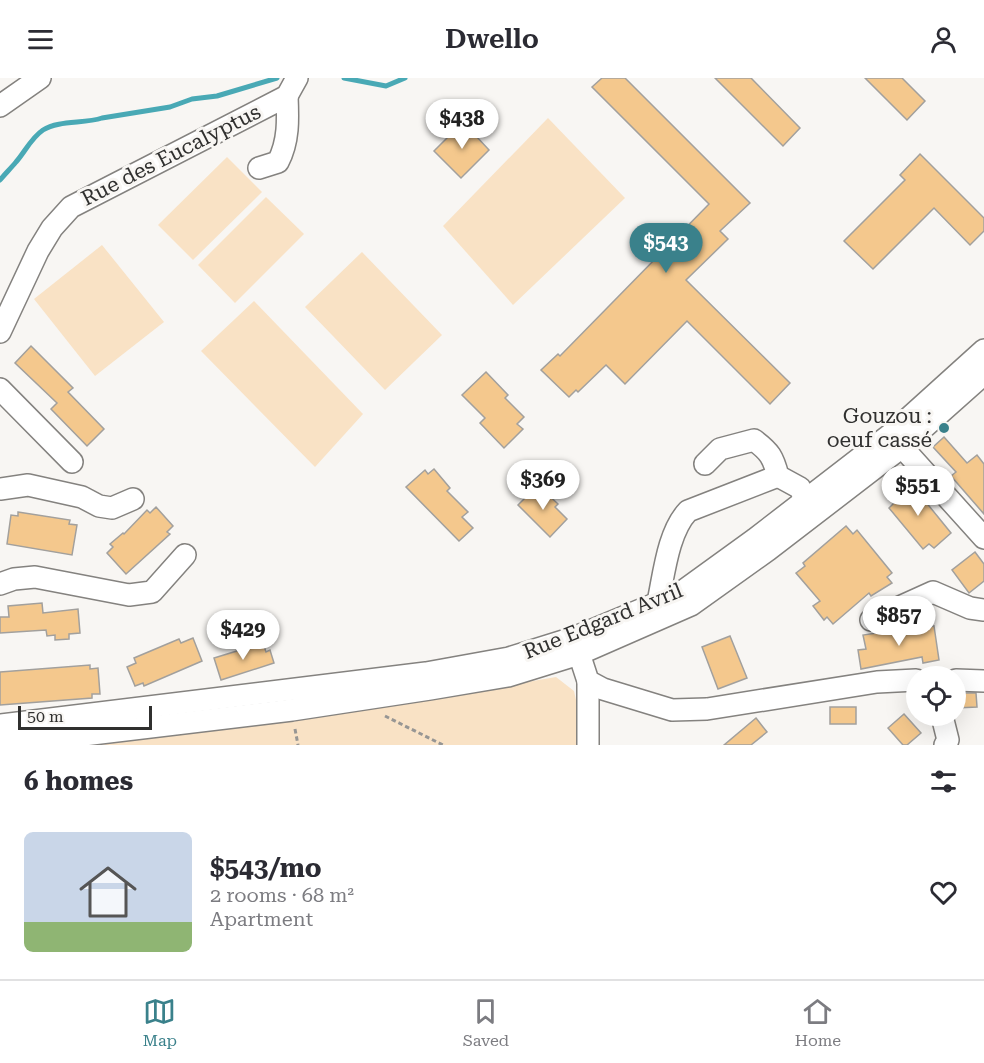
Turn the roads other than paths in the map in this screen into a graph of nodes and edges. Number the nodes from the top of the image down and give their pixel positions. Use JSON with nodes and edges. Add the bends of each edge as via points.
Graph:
{"nodes":[{"id":1,"x":40,"y":78,"type":"edge"},
{"id":2,"x":292,"y":87,"type":"edge"},
{"id":3,"x":0,"y":106,"type":"edge"},
{"id":4,"x":259,"y":168,"type":"dead end"},
{"id":5,"x":0,"y":332,"type":"edge"},
{"id":6,"x":984,"y":350,"type":"edge"},
{"id":7,"x":984,"y":374,"type":"edge"},
{"id":8,"x":0,"y":389,"type":"edge"},
{"id":9,"x":896,"y":441,"type":"junction"},
{"id":10,"x":72,"y":462,"type":"dead end"},
{"id":11,"x":705,"y":464,"type":"dead end"},
{"id":12,"x":778,"y":476,"type":"junction"},
{"id":13,"x":0,"y":489,"type":"edge"},
{"id":14,"x":134,"y":500,"type":"dead end"},
{"id":15,"x":805,"y":500,"type":"junction"},
{"id":16,"x":984,"y":538,"type":"edge"},
{"id":17,"x":185,"y":555,"type":"dead end"},
{"id":18,"x":0,"y":585,"type":"edge"},
{"id":19,"x":658,"y":602,"type":"junction"},
{"id":20,"x":984,"y":610,"type":"edge"},
{"id":21,"x":871,"y":620,"type":"dead end"},
{"id":22,"x":576,"y":646,"type":"junction"},
{"id":23,"x":966,"y":680,"type":"edge"},
{"id":24,"x":588,"y":681,"type":"junction"},
{"id":25,"x":906,"y":681,"type":"edge"},
{"id":26,"x":984,"y":681,"type":"edge"},
{"id":27,"x":0,"y":725,"type":"edge"},
{"id":28,"x":944,"y":726,"type":"edge"},
{"id":29,"x":1,"y":745,"type":"edge"},
{"id":30,"x":588,"y":745,"type":"edge"},
{"id":31,"x":945,"y":745,"type":"edge"}],
"edges":[{"from":1,"to":3,"type":"street"},
{"from":2,"to":4,"type":"street","via":[[283,153],[278,162]]},
{"from":2,"to":5,"type":"street","name":"Rue des Eucalyptus","via":[[71,207],[38,251]]},
{"from":6,"to":9,"type":"street","name":"Rue Edgard Avril"},
{"from":7,"to":9,"type":"street","name":"Rue Edgard Avril"},
{"from":8,"to":10,"type":"street"},
{"from":9,"to":15,"type":"street","name":"Rue Edgard Avril"},
{"from":9,"to":16,"type":"street"},
{"from":9,"to":22,"type":"street","name":"Rue Edgard Avril","via":[[768,550],[691,605]]},
{"from":11,"to":12,"type":"street","via":[[720,449],[754,440],[768,451]]},
{"from":12,"to":15,"type":"street","via":[[800,488]]},
{"from":12,"to":19,"type":"street","via":[[688,511],[679,520]]},
{"from":13,"to":14,"type":"street","via":[[28,485],[112,508]]},
{"from":15,"to":19,"type":"street","name":"Rue Edgard Avril","via":[[679,594]]},
{"from":17,"to":18,"type":"street","via":[[152,592],[129,595],[35,577]]},
{"from":19,"to":22,"type":"street","name":"Rue Edgard Avril"},
{"from":20,"to":21,"type":"street","via":[[933,592]]},
{"from":22,"to":24,"type":"street"},
{"from":22,"to":27,"type":"street","name":"Rue Edgard Avril","via":[[426,673]]},
{"from":22,"to":29,"type":"street","name":"Rue Edgard Avril","via":[[508,676],[292,710]]},
{"from":23,"to":26,"type":"street"},
{"from":24,"to":25,"type":"street","via":[[672,710],[707,709]]},
{"from":24,"to":30,"type":"street"},
{"from":28,"to":31,"type":"street","via":[[948,740]]}]}
